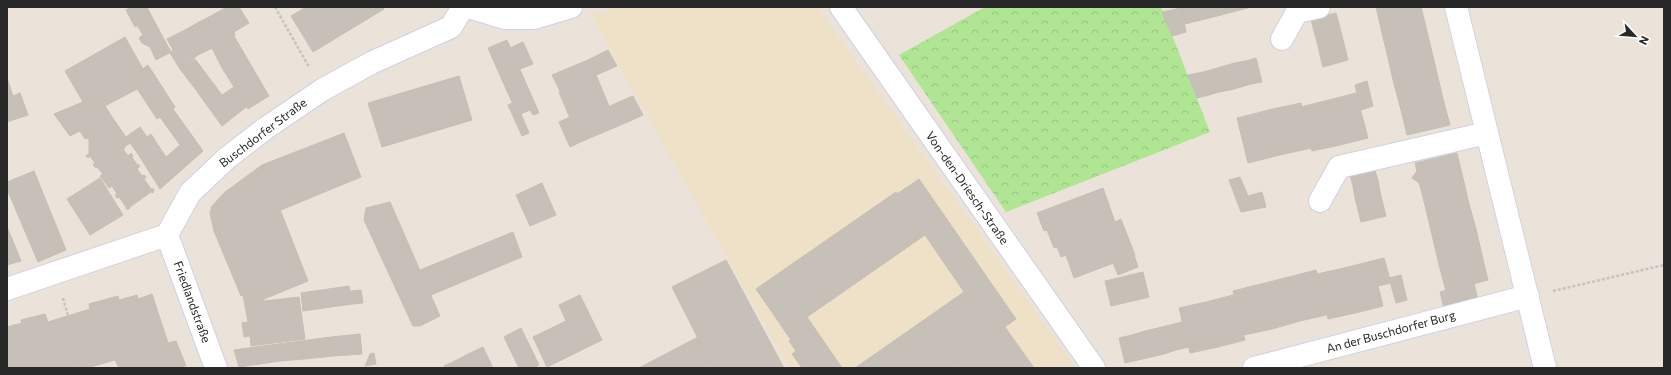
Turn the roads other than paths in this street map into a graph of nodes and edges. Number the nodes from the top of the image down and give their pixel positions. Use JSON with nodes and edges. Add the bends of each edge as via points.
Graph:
{"nodes":[{"id":1,"x":463,"y":7,"type":"edge"},
{"id":2,"x":468,"y":7,"type":"edge"},
{"id":3,"x":571,"y":7,"type":"edge"},
{"id":4,"x":841,"y":7,"type":"edge"},
{"id":5,"x":1319,"y":7,"type":"edge"},
{"id":6,"x":1456,"y":7,"type":"edge"},
{"id":7,"x":1282,"y":39,"type":"dead end"},
{"id":8,"x":1487,"y":133,"type":"junction"},
{"id":9,"x":1320,"y":202,"type":"dead end"},
{"id":10,"x":167,"y":235,"type":"junction"},
{"id":11,"x":7,"y":288,"type":"edge"},
{"id":12,"x":1528,"y":296,"type":"junction"},
{"id":13,"x":216,"y":368,"type":"edge"},
{"id":14,"x":1094,"y":368,"type":"edge"},
{"id":15,"x":1254,"y":368,"type":"edge"},
{"id":16,"x":1545,"y":368,"type":"edge"}],
"edges":[{"from":1,"to":10,"type":"street","name":"Buschdorfer Straße","via":[[451,27],[371,63],[322,90],[227,158],[190,193]]},
{"from":2,"to":3,"type":"street","via":[[505,18],[534,18]]},
{"from":4,"to":14,"type":"street","name":"Von-den-Driesch-Straße"},
{"from":5,"to":7,"type":"street","via":[[1297,12]]},
{"from":6,"to":8,"type":"street"},
{"from":8,"to":9,"type":"street","via":[[1340,167]]},
{"from":8,"to":12,"type":"street"},
{"from":10,"to":11,"type":"street"},
{"from":10,"to":13,"type":"street","name":"Friedlandstraße"},
{"from":12,"to":15,"type":"street","name":"An der Buschdorfer Burg"},
{"from":12,"to":16,"type":"street"}]}
